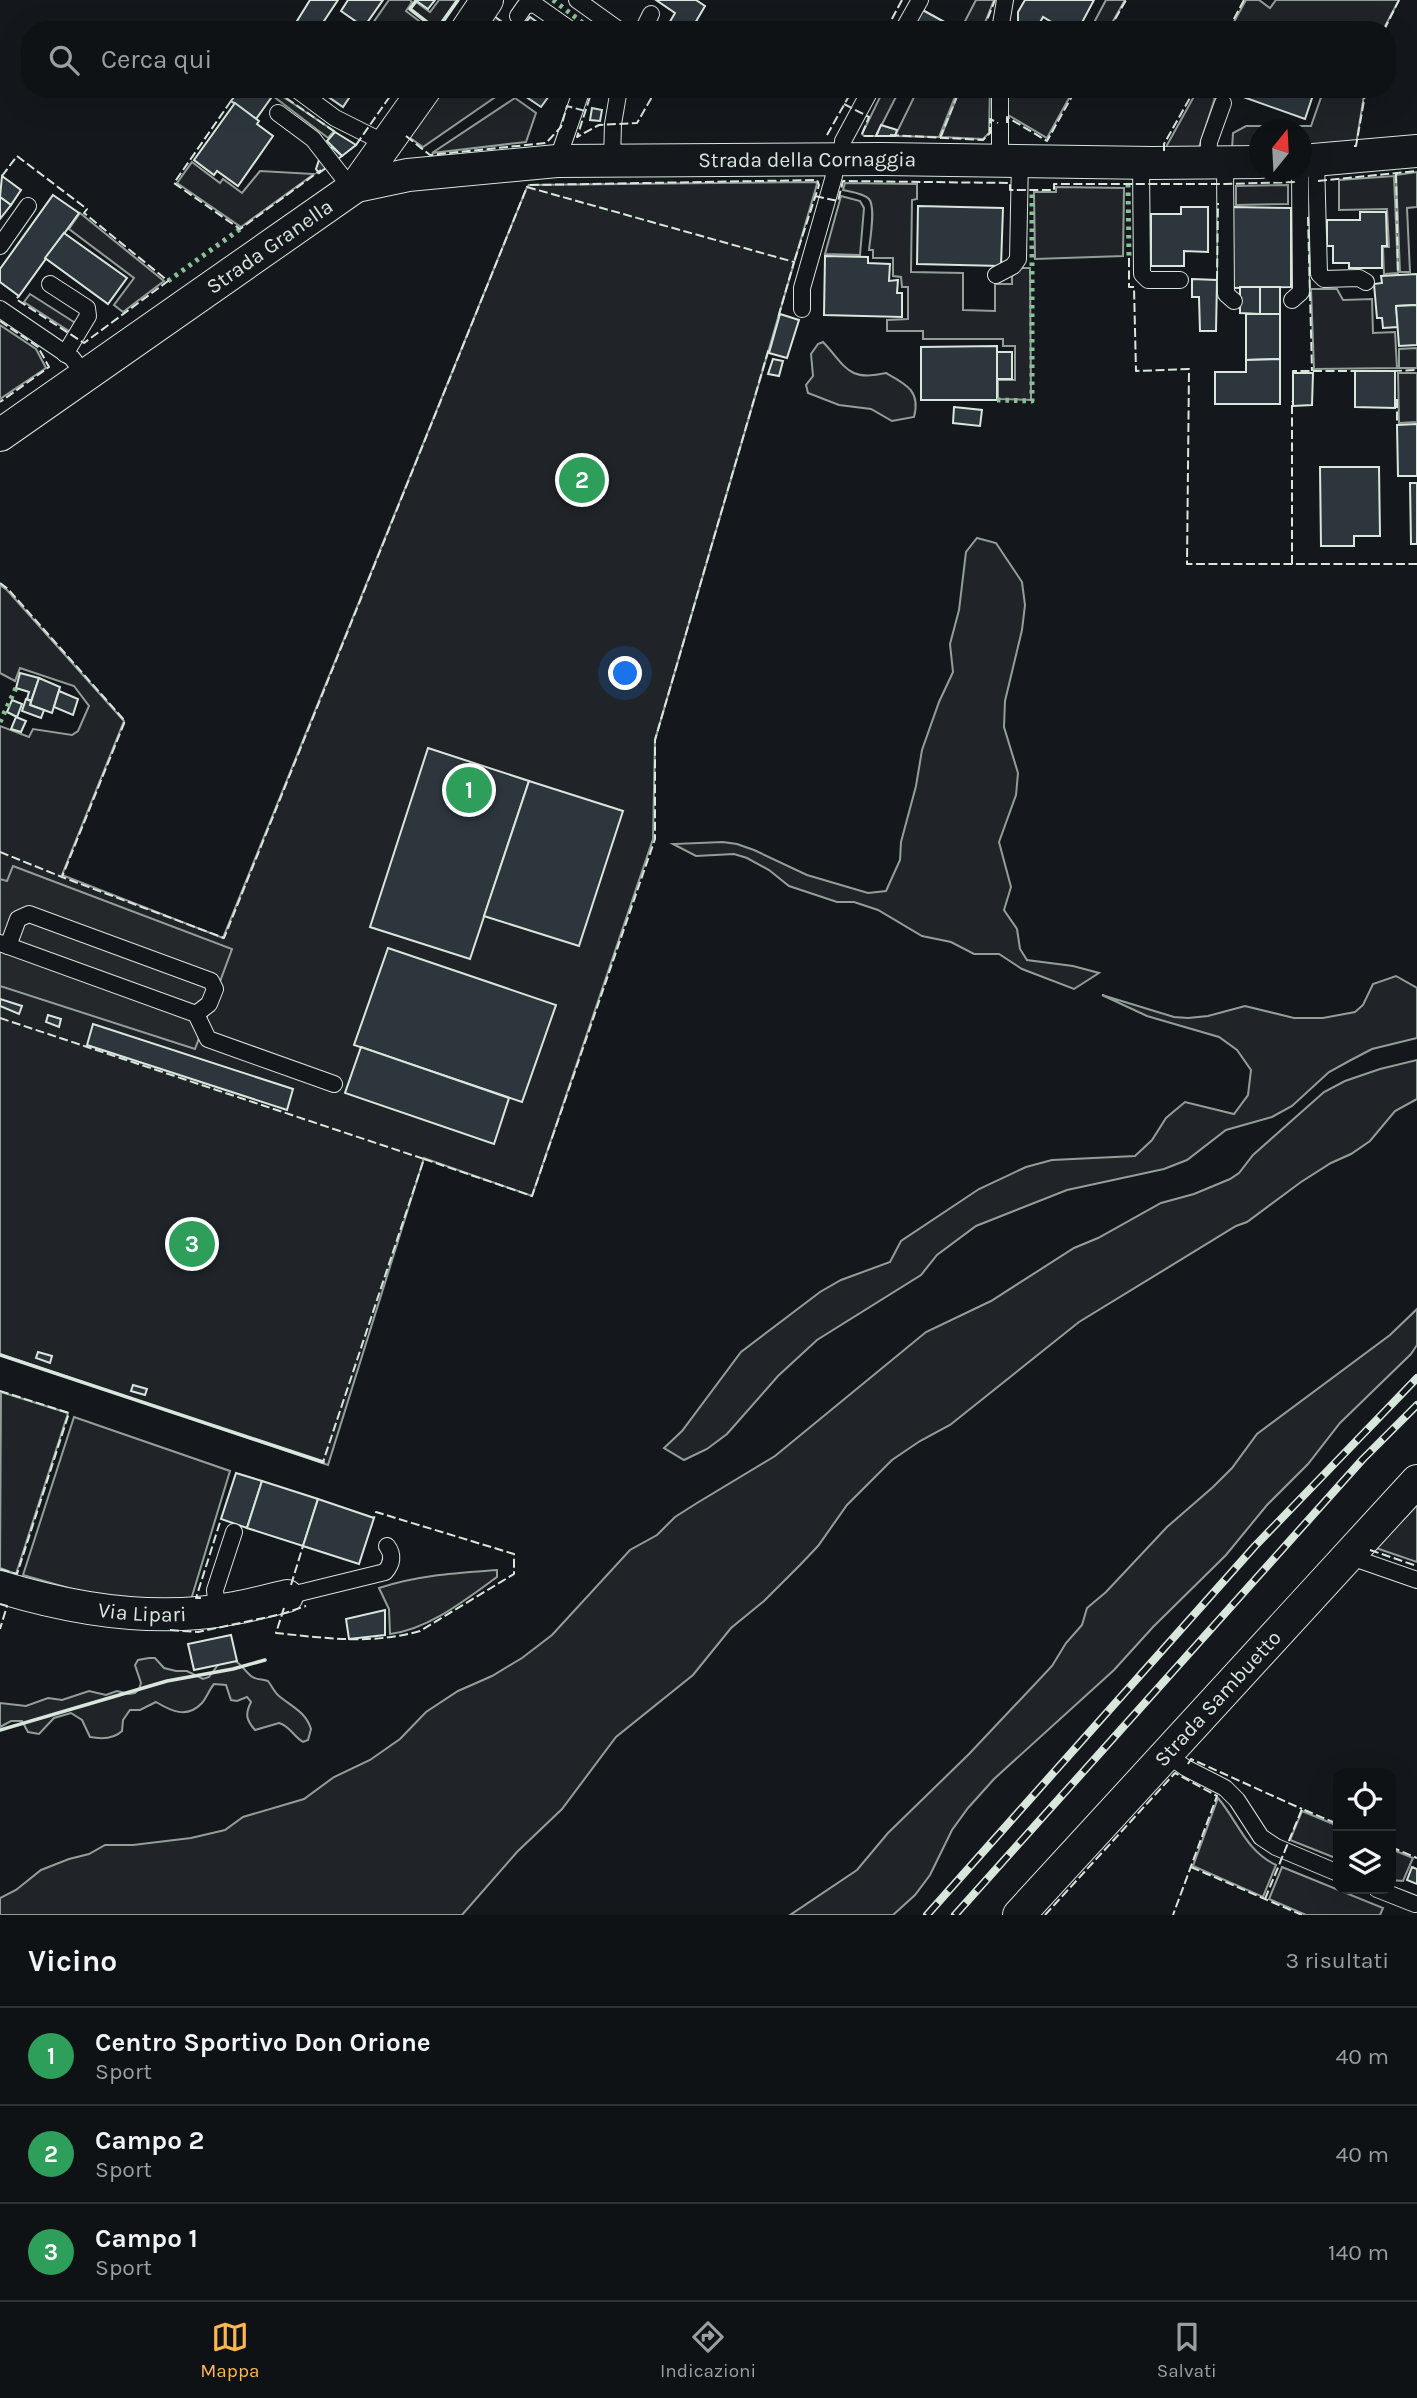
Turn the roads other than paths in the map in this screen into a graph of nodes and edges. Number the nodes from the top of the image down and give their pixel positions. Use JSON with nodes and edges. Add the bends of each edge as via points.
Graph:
{"nodes":[{"id":1,"x":487,"y":0,"type":"edge"},
{"id":2,"x":578,"y":0,"type":"edge"},
{"id":3,"x":920,"y":0,"type":"edge"},
{"id":4,"x":1005,"y":0,"type":"edge"},
{"id":5,"x":651,"y":14,"type":"dead end"},
{"id":6,"x":518,"y":16,"type":"dead end"},
{"id":7,"x":473,"y":21,"type":"edge"},
{"id":8,"x":558,"y":21,"type":"edge"},
{"id":9,"x":607,"y":21,"type":"edge"},
{"id":10,"x":648,"y":21,"type":"edge"},
{"id":11,"x":908,"y":21,"type":"edge"},
{"id":12,"x":1002,"y":21,"type":"edge"},
{"id":13,"x":308,"y":98,"type":"edge"},
{"id":14,"x":419,"y":98,"type":"edge"},
{"id":15,"x":579,"y":98,"type":"edge"},
{"id":16,"x":617,"y":98,"type":"edge"},
{"id":17,"x":866,"y":98,"type":"edge"},
{"id":18,"x":1001,"y":98,"type":"edge"},
{"id":19,"x":1223,"y":103,"type":"dead end"},
{"id":20,"x":278,"y":113,"type":"dead end"},
{"id":21,"x":387,"y":144,"type":"junction"},
{"id":22,"x":1417,"y":151,"type":"edge"},
{"id":23,"x":838,"y":159,"type":"junction"},
{"id":24,"x":612,"y":160,"type":"junction"},
{"id":25,"x":1010,"y":160,"type":"junction"},
{"id":26,"x":557,"y":161,"type":"junction"},
{"id":27,"x":1141,"y":162,"type":"junction"},
{"id":28,"x":1249,"y":162,"type":"edge"},
{"id":29,"x":1217,"y":163,"type":"junction"},
{"id":30,"x":1312,"y":163,"type":"edge"},
{"id":31,"x":1305,"y":182,"type":"edge"},
{"id":32,"x":1308,"y":182,"type":"edge"},
{"id":33,"x":354,"y":187,"type":"junction"},
{"id":34,"x":28,"y":206,"type":"dead end"},
{"id":35,"x":0,"y":246,"type":"edge"},
{"id":36,"x":996,"y":275,"type":"dead end"},
{"id":37,"x":1180,"y":280,"type":"dead end"},
{"id":38,"x":1366,"y":282,"type":"dead end"},
{"id":39,"x":50,"y":284,"type":"dead end"},
{"id":40,"x":1292,"y":300,"type":"dead end"},
{"id":41,"x":1234,"y":301,"type":"dead end"},
{"id":42,"x":0,"y":309,"type":"edge"},
{"id":43,"x":802,"y":309,"type":"dead end"},
{"id":44,"x":75,"y":364,"type":"junction"},
{"id":45,"x":0,"y":435,"type":"edge"},
{"id":46,"x":4,"y":945,"type":"edge"},
{"id":47,"x":197,"y":1014,"type":"junction"},
{"id":48,"x":334,"y":1084,"type":"dead end"},
{"id":49,"x":1417,"y":1481,"type":"edge"},
{"id":50,"x":234,"y":1532,"type":"dead end"},
{"id":51,"x":387,"y":1546,"type":"dead end"},
{"id":52,"x":1348,"y":1556,"type":"junction"},
{"id":53,"x":1417,"y":1580,"type":"edge"},
{"id":54,"x":0,"y":1587,"type":"edge"},
{"id":55,"x":288,"y":1596,"type":"joint"},
{"id":56,"x":217,"y":1611,"type":"junction"},
{"id":57,"x":1166,"y":1754,"type":"junction"},
{"id":58,"x":1333,"y":1871,"type":"edge"},
{"id":59,"x":1390,"y":1894,"type":"edge"},
{"id":60,"x":1415,"y":1904,"type":"dead end"},
{"id":61,"x":1019,"y":1915,"type":"edge"}],
"edges":[{"from":1,"to":7,"type":"street"},
{"from":2,"to":9,"type":"lane"},
{"from":3,"to":11,"type":"lane"},
{"from":4,"to":12,"type":"lane"},
{"from":5,"to":10,"type":"lane"},
{"from":6,"to":8,"type":"lane","via":[[525,6],[534,4]]},
{"from":13,"to":21,"type":"lane","via":[[335,118]]},
{"from":14,"to":21,"type":"street","name":"Strada Granella"},
{"from":15,"to":26,"type":"lane"},
{"from":16,"to":24,"type":"lane"},
{"from":17,"to":23,"type":"lane"},
{"from":18,"to":25,"type":"lane"},
{"from":19,"to":29,"type":"lane","via":[[1209,142]]},
{"from":20,"to":33,"type":"lane","via":[[313,139]]},
{"from":21,"to":33,"type":"street","name":"Strada Granella"},
{"from":22,"to":30,"type":"street"},
{"from":23,"to":24,"type":"street","name":"Strada della Cornaggia"},
{"from":23,"to":25,"type":"street","name":"Strada della Cornaggia"},
{"from":23,"to":43,"type":"lane","via":[[802,288]]},
{"from":24,"to":26,"type":"street","name":"Strada della Cornaggia"},
{"from":25,"to":27,"type":"street","name":"Strada della Cornaggia"},
{"from":25,"to":36,"type":"lane","via":[[1018,259]]},
{"from":26,"to":33,"type":"street","name":"Strada della Cornaggia","via":[[408,175]]},
{"from":27,"to":29,"type":"street","name":"Strada della Cornaggia"},
{"from":27,"to":37,"type":"lane","via":[[1142,274],[1148,280]]},
{"from":28,"to":29,"type":"street","name":"Strada della Cornaggia"},
{"from":29,"to":41,"type":"lane","via":[[1226,294]]},
{"from":31,"to":40,"type":"lane","via":[[1301,292]]},
{"from":32,"to":38,"type":"lane","via":[[1319,274],[1324,279]]},
{"from":33,"to":44,"type":"street","name":"Strada Granella"},
{"from":34,"to":35,"type":"lane"},
{"from":39,"to":44,"type":"lane","via":[[87,308],[89,316]]},
{"from":42,"to":44,"type":"lane"},
{"from":44,"to":45,"type":"street","name":"Strada Granella"},
{"from":46,"to":47,"type":"lane"},
{"from":46,"to":47,"type":"lane","via":[[18,919],[29,914],[211,981],[215,989],[209,1004]]},
{"from":47,"to":48,"type":"lane","via":[[208,1039]]},
{"from":49,"to":52,"type":"street","name":"Strada Sambuetto"},
{"from":50,"to":56,"type":"lane","via":[[215,1590]]},
{"from":51,"to":55,"type":"lane","via":[[392,1558],[385,1572]]},
{"from":52,"to":53,"type":"lane"},
{"from":52,"to":57,"type":"street","name":"Strada Sambuetto"},
{"from":54,"to":56,"type":"street","name":"Via Lipari","via":[[56,1603],[123,1613]]},
{"from":55,"to":56,"type":"street","name":"Via Lipari"},
{"from":57,"to":58,"type":"lane","via":[[1225,1788],[1261,1837]]},
{"from":57,"to":61,"type":"street","name":"Strada Sambuetto"},
{"from":59,"to":60,"type":"lane"}]}
